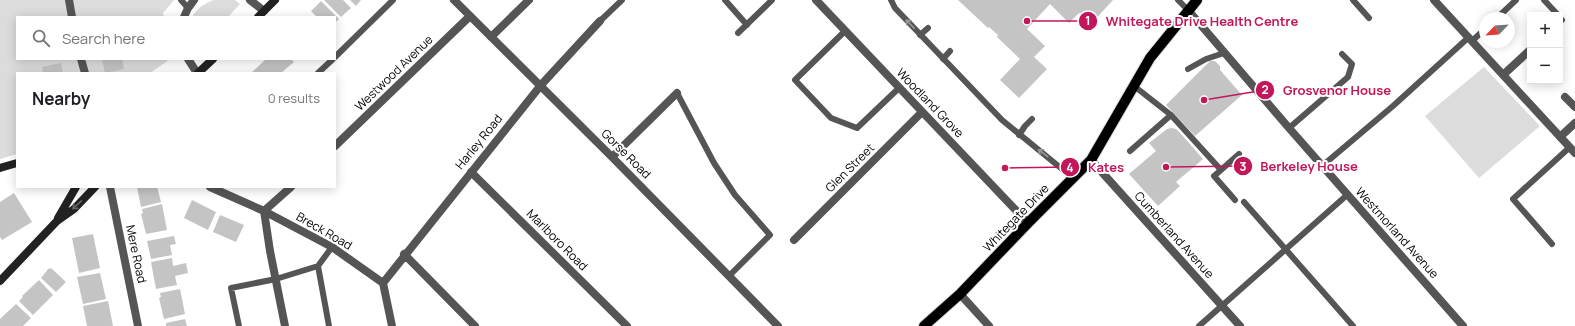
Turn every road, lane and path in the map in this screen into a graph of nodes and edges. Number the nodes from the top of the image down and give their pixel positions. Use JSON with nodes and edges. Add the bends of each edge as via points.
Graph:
{"nodes":[{"id":1,"x":69,"y":0,"type":"edge"},
{"id":2,"x":182,"y":0,"type":"edge"},
{"id":3,"x":194,"y":0,"type":"edge"},
{"id":4,"x":250,"y":0,"type":"edge"},
{"id":5,"x":274,"y":0,"type":"edge"},
{"id":6,"x":394,"y":0,"type":"edge"},
{"id":7,"x":454,"y":0,"type":"edge"},
{"id":8,"x":529,"y":0,"type":"edge"},
{"id":9,"x":622,"y":0,"type":"edge"},
{"id":10,"x":725,"y":0,"type":"edge"},
{"id":11,"x":772,"y":0,"type":"edge"},
{"id":12,"x":816,"y":0,"type":"edge"},
{"id":13,"x":891,"y":0,"type":"edge"},
{"id":14,"x":1178,"y":0,"type":"edge"},
{"id":15,"x":1197,"y":0,"type":"edge"},
{"id":16,"x":1353,"y":0,"type":"edge"},
{"id":17,"x":1434,"y":0,"type":"edge"},
{"id":18,"x":1516,"y":0,"type":"edge"},
{"id":19,"x":1544,"y":0,"type":"edge"},
{"id":20,"x":188,"y":8,"type":"junction"},
{"id":21,"x":1188,"y":10,"type":"junction"},
{"id":22,"x":1503,"y":12,"type":"edge"},
{"id":23,"x":1555,"y":12,"type":"edge"},
{"id":24,"x":261,"y":14,"type":"edge"},
{"id":25,"x":72,"y":16,"type":"edge"},
{"id":26,"x":184,"y":16,"type":"edge"},
{"id":27,"x":470,"y":16,"type":"junction"},
{"id":28,"x":1369,"y":18,"type":"dead end"},
{"id":29,"x":600,"y":21,"type":"joint"},
{"id":30,"x":747,"y":24,"type":"junction"},
{"id":31,"x":928,"y":28,"type":"dead end"},
{"id":32,"x":845,"y":31,"type":"junction"},
{"id":33,"x":738,"y":33,"type":"dead end"},
{"id":34,"x":1479,"y":33,"type":"edge"},
{"id":35,"x":920,"y":35,"type":"junction"},
{"id":36,"x":490,"y":36,"type":"junction"},
{"id":37,"x":1470,"y":39,"type":"junction"},
{"id":38,"x":950,"y":51,"type":"dead end"},
{"id":39,"x":1224,"y":53,"type":"junction"},
{"id":40,"x":1342,"y":54,"type":"dead end"},
{"id":41,"x":336,"y":56,"type":"edge"},
{"id":42,"x":1527,"y":56,"type":"edge"},
{"id":43,"x":943,"y":58,"type":"junction"},
{"id":44,"x":82,"y":60,"type":"edge"},
{"id":45,"x":189,"y":60,"type":"edge"},
{"id":46,"x":212,"y":60,"type":"edge"},
{"id":47,"x":332,"y":60,"type":"edge"},
{"id":48,"x":1188,"y":69,"type":"dead end"},
{"id":49,"x":84,"y":72,"type":"edge"},
{"id":50,"x":196,"y":72,"type":"edge"},
{"id":51,"x":198,"y":72,"type":"edge"},
{"id":52,"x":319,"y":72,"type":"edge"},
{"id":53,"x":1503,"y":75,"type":"junction"},
{"id":54,"x":541,"y":85,"type":"junction"},
{"id":55,"x":1134,"y":86,"type":"junction"},
{"id":56,"x":899,"y":88,"type":"junction"},
{"id":57,"x":677,"y":93,"type":"joint"},
{"id":58,"x":1565,"y":97,"type":"dead end"},
{"id":59,"x":1575,"y":107,"type":"edge"},
{"id":60,"x":922,"y":112,"type":"junction"},
{"id":61,"x":1171,"y":115,"type":"junction"},
{"id":62,"x":1032,"y":119,"type":"dead end"},
{"id":63,"x":1575,"y":123,"type":"edge"},
{"id":64,"x":1289,"y":128,"type":"junction"},
{"id":65,"x":1020,"y":135,"type":"junction"},
{"id":66,"x":1560,"y":137,"type":"junction"},
{"id":67,"x":336,"y":145,"type":"edge"},
{"id":68,"x":1572,"y":150,"type":"edge"},
{"id":69,"x":1130,"y":151,"type":"dead end"},
{"id":70,"x":1239,"y":154,"type":"dead end"},
{"id":71,"x":612,"y":157,"type":"junction"},
{"id":72,"x":1091,"y":160,"type":"junction"},
{"id":73,"x":16,"y":163,"type":"edge"},
{"id":74,"x":1322,"y":166,"type":"junction"},
{"id":75,"x":0,"y":168,"type":"edge"},
{"id":76,"x":1221,"y":170,"type":"junction"},
{"id":77,"x":471,"y":172,"type":"junction"},
{"id":78,"x":1073,"y":178,"type":"junction"},
{"id":79,"x":75,"y":188,"type":"edge"},
{"id":80,"x":93,"y":188,"type":"edge"},
{"id":81,"x":110,"y":188,"type":"edge"},
{"id":82,"x":212,"y":188,"type":"edge"},
{"id":83,"x":291,"y":188,"type":"edge"},
{"id":84,"x":1347,"y":195,"type":"junction"},
{"id":85,"x":1235,"y":200,"type":"dead end"},
{"id":86,"x":1244,"y":202,"type":"dead end"},
{"id":87,"x":264,"y":211,"type":"junction"},
{"id":88,"x":57,"y":221,"type":"junction"},
{"id":89,"x":1028,"y":223,"type":"junction"},
{"id":90,"x":794,"y":240,"type":"dead end"},
{"id":91,"x":1552,"y":244,"type":"dead end"},
{"id":92,"x":332,"y":248,"type":"junction"},
{"id":93,"x":1285,"y":249,"type":"junction"},
{"id":94,"x":404,"y":254,"type":"junction"},
{"id":95,"x":318,"y":266,"type":"junction"},
{"id":96,"x":729,"y":276,"type":"junction"},
{"id":97,"x":276,"y":279,"type":"junction"},
{"id":98,"x":0,"y":281,"type":"edge"},
{"id":99,"x":383,"y":282,"type":"junction"},
{"id":100,"x":960,"y":294,"type":"junction"},
{"id":101,"x":1222,"y":305,"type":"junction"},
{"id":102,"x":138,"y":326,"type":"edge"},
{"id":103,"x":239,"y":326,"type":"edge"},
{"id":104,"x":285,"y":326,"type":"edge"},
{"id":105,"x":329,"y":326,"type":"edge"},
{"id":106,"x":392,"y":326,"type":"edge"},
{"id":107,"x":475,"y":326,"type":"edge"},
{"id":108,"x":627,"y":326,"type":"edge"},
{"id":109,"x":778,"y":326,"type":"edge"},
{"id":110,"x":924,"y":326,"type":"edge"},
{"id":111,"x":988,"y":326,"type":"edge"},
{"id":112,"x":1199,"y":326,"type":"edge"},
{"id":113,"x":1240,"y":326,"type":"edge"},
{"id":114,"x":1353,"y":326,"type":"edge"},
{"id":115,"x":1463,"y":326,"type":"edge"}],
"edges":[{"from":1,"to":25,"type":"street"},
{"from":2,"to":20,"type":"lane"},
{"from":3,"to":20,"type":"street"},
{"from":4,"to":24,"type":"street"},
{"from":5,"to":24,"type":"street"},
{"from":6,"to":41,"type":"lane"},
{"from":7,"to":27,"type":"street","name":"Gorse Road"},
{"from":8,"to":36,"type":"street"},
{"from":9,"to":29,"type":"lane"},
{"from":10,"to":30,"type":"lane"},
{"from":11,"to":30,"type":"lane"},
{"from":12,"to":32,"type":"street","name":"Woodland Grove"},
{"from":35,"to":13,"type":"lane","one_way":true,"via":[[895,8]]},
{"from":14,"to":21,"type":"lane"},
{"from":15,"to":21,"type":"main road","name":"Whitegate Drive"},
{"from":16,"to":28,"type":"lane"},
{"from":17,"to":37,"type":"street"},
{"from":18,"to":22,"type":"lane"},
{"from":19,"to":23,"type":"lane"},
{"from":20,"to":26,"type":"street"},
{"from":21,"to":39,"type":"street","name":"Westmorland Avenue"},
{"from":21,"to":55,"type":"main road","name":"Whitegate Drive","via":[[1150,58]]},
{"from":27,"to":36,"type":"street","name":"Gorse Road"},
{"from":27,"to":67,"type":"street","name":"Westwood Avenue"},
{"from":29,"to":54,"type":"street","name":"Harley Road"},
{"from":30,"to":33,"type":"lane"},
{"from":31,"to":35,"type":"lane"},
{"from":32,"to":56,"type":"street","name":"Woodland Grove"},
{"from":32,"to":56,"type":"lane","via":[[795,80],[831,118],[857,128]]},
{"from":34,"to":37,"type":"lane"},
{"from":35,"to":43,"type":"lane"},
{"from":36,"to":54,"type":"street","name":"Gorse Road"},
{"from":37,"to":53,"type":"street"},
{"from":37,"to":74,"type":"lane"},
{"from":38,"to":43,"type":"lane"},
{"from":39,"to":48,"type":"lane","via":[[1206,58]]},
{"from":39,"to":64,"type":"street","name":"Westmorland Avenue"},
{"from":40,"to":64,"type":"lane","via":[[1352,64],[1348,77]]},
{"from":42,"to":53,"type":"street"},
{"from":43,"to":65,"type":"lane","via":[[1002,120]]},
{"from":44,"to":49,"type":"street"},
{"from":45,"to":50,"type":"street"},
{"from":46,"to":51,"type":"street"},
{"from":47,"to":52,"type":"lane"},
{"from":53,"to":66,"type":"street"},
{"from":54,"to":71,"type":"street","name":"Gorse Road"},
{"from":54,"to":77,"type":"street","name":"Harley Road"},
{"from":55,"to":61,"type":"lane"},
{"from":55,"to":72,"type":"main road","name":"Whitegate Drive"},
{"from":56,"to":60,"type":"street","name":"Woodland Grove"},
{"from":57,"to":71,"type":"street"},
{"from":57,"to":96,"type":"lane","via":[[714,163],[731,189],[770,235]]},
{"from":58,"to":59,"type":"street"},
{"from":60,"to":89,"type":"street","name":"Woodland Grove"},
{"from":60,"to":90,"type":"street","name":"Glen Street"},
{"from":61,"to":69,"type":"lane"},
{"from":61,"to":76,"type":"lane"},
{"from":62,"to":65,"type":"lane"},
{"from":63,"to":66,"type":"street"},
{"from":64,"to":74,"type":"street","name":"Westmorland Avenue"},
{"from":78,"to":65,"type":"lane","one_way":true},
{"from":66,"to":68,"type":"street"},
{"from":68,"to":91,"type":"lane","via":[[1513,199]]},
{"from":70,"to":76,"type":"lane"},
{"from":71,"to":96,"type":"street","name":"Gorse Road"},
{"from":72,"to":78,"type":"main road","name":"Whitegate Drive"},
{"from":72,"to":101,"type":"street","name":"Cumberland Avenue"},
{"from":73,"to":75,"type":"street"},
{"from":74,"to":84,"type":"street","name":"Westmorland Avenue"},
{"from":76,"to":85,"type":"lane","via":[[1214,176]]},
{"from":77,"to":94,"type":"street","name":"Harley Road"},
{"from":77,"to":108,"type":"street","name":"Marlboro Road"},
{"from":78,"to":89,"type":"main road","name":"Whitegate Drive"},
{"from":79,"to":88,"type":"street"},
{"from":80,"to":88,"type":"street","one_way":true,"via":[[74,209]]},
{"from":81,"to":102,"type":"street","name":"Mere Road"},
{"from":82,"to":87,"type":"street","name":"Breck Road"},
{"from":83,"to":87,"type":"street"},
{"from":84,"to":93,"type":"lane"},
{"from":84,"to":115,"type":"street","name":"Westmorland Avenue"},
{"from":86,"to":93,"type":"lane"},
{"from":87,"to":92,"type":"street","name":"Breck Road"},
{"from":87,"to":97,"type":"street"},
{"from":88,"to":98,"type":"street"},
{"from":89,"to":100,"type":"main road","name":"Whitegate Drive"},
{"from":92,"to":95,"type":"lane"},
{"from":92,"to":99,"type":"street","name":"Breck Road"},
{"from":93,"to":101,"type":"lane"},
{"from":93,"to":114,"type":"lane"},
{"from":94,"to":99,"type":"street","name":"Harley Road"},
{"from":94,"to":107,"type":"street"},
{"from":95,"to":97,"type":"lane"},
{"from":95,"to":105,"type":"lane"},
{"from":96,"to":109,"type":"street","name":"Gorse Road"},
{"from":97,"to":103,"type":"lane","via":[[231,288]]},
{"from":97,"to":104,"type":"street"},
{"from":99,"to":106,"type":"street"},
{"from":100,"to":110,"type":"main road","name":"Whitegate Drive"},
{"from":100,"to":111,"type":"street"},
{"from":101,"to":112,"type":"lane"},
{"from":101,"to":113,"type":"street","name":"Cumberland Avenue"}]}
